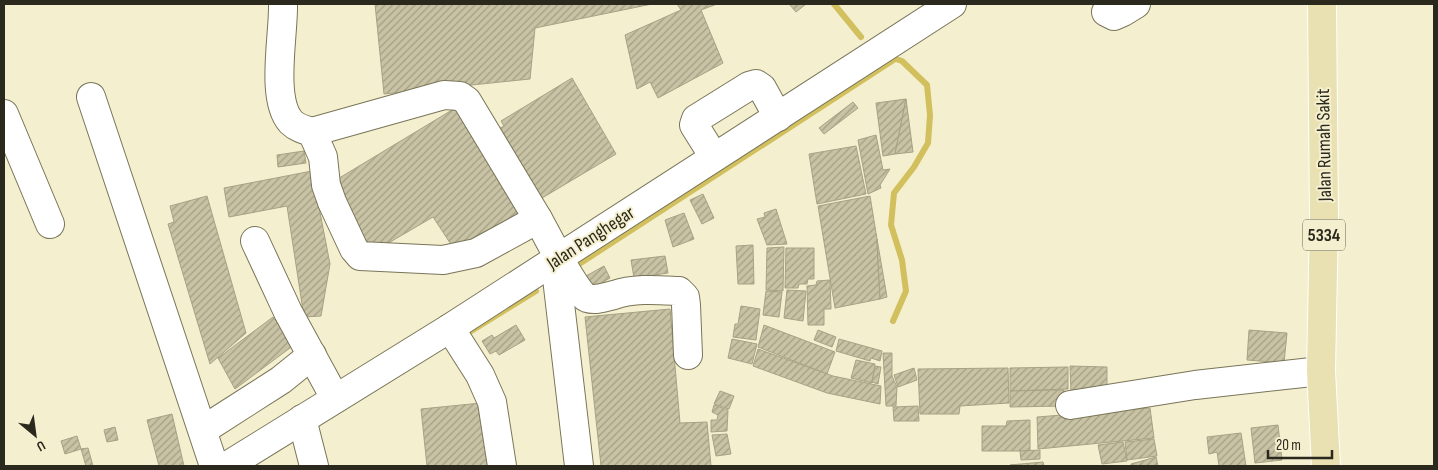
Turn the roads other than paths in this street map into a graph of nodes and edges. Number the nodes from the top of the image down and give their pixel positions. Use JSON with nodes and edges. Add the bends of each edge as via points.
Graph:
{"nodes":[{"id":1,"x":283,"y":4,"type":"edge"},
{"id":2,"x":952,"y":4,"type":"edge"},
{"id":3,"x":1136,"y":4,"type":"edge"},
{"id":4,"x":1322,"y":4,"type":"edge"},
{"id":5,"x":1106,"y":12,"type":"dead end"},
{"id":6,"x":91,"y":98,"type":"dead end"},
{"id":7,"x":4,"y":114,"type":"edge"},
{"id":8,"x":778,"y":117,"type":"junction"},
{"id":9,"x":312,"y":132,"type":"junction"},
{"id":10,"x":714,"y":157,"type":"junction"},
{"id":11,"x":538,"y":220,"type":"junction"},
{"id":12,"x":50,"y":224,"type":"dead end"},
{"id":13,"x":255,"y":241,"type":"dead end"},
{"id":14,"x":557,"y":258,"type":"junction"},
{"id":15,"x":450,"y":328,"type":"junction"},
{"id":16,"x":312,"y":355,"type":"junction"},
{"id":17,"x":688,"y":355,"type":"dead end"},
{"id":18,"x":1322,"y":371,"type":"junction"},
{"id":19,"x":335,"y":398,"type":"junction"},
{"id":20,"x":1070,"y":405,"type":"dead end"},
{"id":21,"x":302,"y":419,"type":"junction"},
{"id":22,"x":203,"y":430,"type":"junction"},
{"id":23,"x":214,"y":466,"type":"edge"},
{"id":24,"x":227,"y":466,"type":"edge"},
{"id":25,"x":314,"y":466,"type":"edge"},
{"id":26,"x":502,"y":466,"type":"edge"},
{"id":27,"x":579,"y":466,"type":"edge"},
{"id":28,"x":1326,"y":466,"type":"edge"}],
"edges":[{"from":1,"to":9,"type":"street","via":[[278,79],[288,118],[292,124]]},
{"from":2,"to":8,"type":"street","name":"Jalan Panghegar"},
{"from":3,"to":5,"type":"street","via":[[1114,16]]},
{"from":4,"to":18,"type":"main road","name":"Jalan Rumah Sakit","number":"5334"},
{"from":6,"to":22,"type":"street"},
{"from":7,"to":12,"type":"street"},
{"from":8,"to":10,"type":"street","name":"Jalan Panghegar"},
{"from":8,"to":10,"type":"street","via":[[762,88],[756,84],[703,114],[694,125]]},
{"from":9,"to":11,"type":"street","via":[[444,95],[460,96]]},
{"from":9,"to":11,"type":"street","via":[[323,157],[326,185],[360,256],[443,260],[476,253]]},
{"from":10,"to":14,"type":"street","name":"Jalan Panghegar"},
{"from":11,"to":14,"type":"street"},
{"from":13,"to":16,"type":"street"},
{"from":14,"to":15,"type":"street","name":"Jalan Panghegar"},
{"from":14,"to":17,"type":"street","via":[[586,298],[597,300],[632,291],[680,292],[685,297]]},
{"from":14,"to":27,"type":"street"},
{"from":15,"to":19,"type":"street","name":"Jalan Panghegar"},
{"from":15,"to":26,"type":"street","via":[[480,374],[492,402]]},
{"from":16,"to":19,"type":"street"},
{"from":16,"to":22,"type":"street","via":[[281,380]]},
{"from":18,"to":20,"type":"street","via":[[1195,384]]},
{"from":18,"to":28,"type":"main road","name":"Jalan Rumah Sakit","number":"5334"},
{"from":19,"to":21,"type":"street","name":"Jalan Panghegar"},
{"from":21,"to":24,"type":"street","name":"Jalan Panghegar"},
{"from":21,"to":25,"type":"street"},
{"from":22,"to":23,"type":"street"}]}
